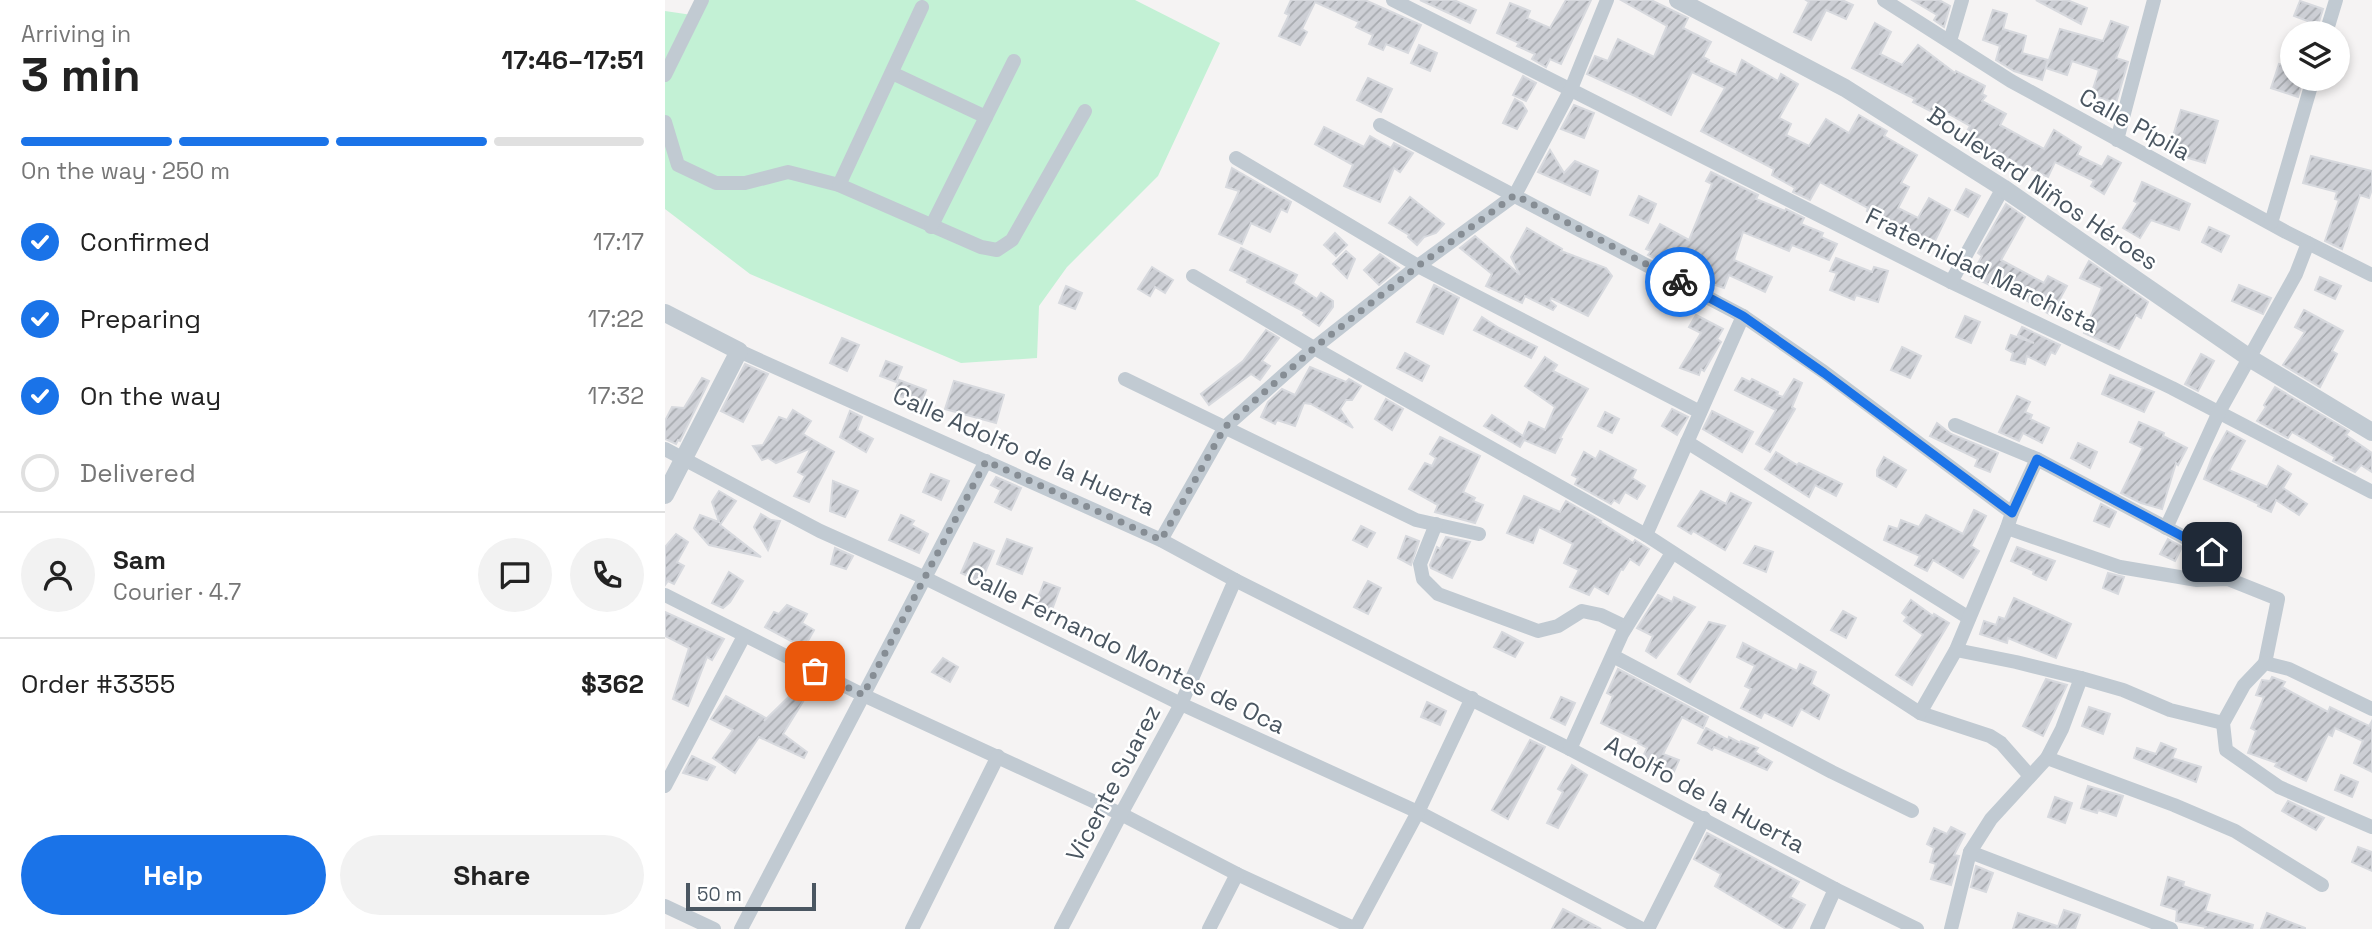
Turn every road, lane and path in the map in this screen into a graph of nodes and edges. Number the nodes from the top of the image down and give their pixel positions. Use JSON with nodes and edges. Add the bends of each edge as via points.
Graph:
{"nodes":[{"id":1,"x":702,"y":0,"type":"edge"},
{"id":2,"x":1393,"y":0,"type":"edge"},
{"id":3,"x":1607,"y":0,"type":"edge"},
{"id":4,"x":1678,"y":0,"type":"edge"},
{"id":5,"x":1884,"y":0,"type":"edge"},
{"id":6,"x":1962,"y":0,"type":"edge"},
{"id":7,"x":2154,"y":0,"type":"edge"},
{"id":8,"x":2336,"y":0,"type":"edge"},
{"id":9,"x":922,"y":7,"type":"dead end"},
{"id":10,"x":2330,"y":21,"type":"edge"},
{"id":11,"x":1950,"y":41,"type":"junction"},
{"id":12,"x":1014,"y":61,"type":"dead end"},
{"id":13,"x":892,"y":73,"type":"junction"},
{"id":14,"x":665,"y":75,"type":"edge"},
{"id":15,"x":1571,"y":89,"type":"junction"},
{"id":16,"x":2310,"y":91,"type":"edge"},
{"id":17,"x":1085,"y":111,"type":"dead end"},
{"id":18,"x":986,"y":117,"type":"junction"},
{"id":19,"x":665,"y":122,"type":"edge"},
{"id":20,"x":1380,"y":125,"type":"dead end"},
{"id":21,"x":2117,"y":140,"type":"junction"},
{"id":22,"x":1236,"y":158,"type":"dead end"},
{"id":23,"x":839,"y":186,"type":"junction"},
{"id":24,"x":2003,"y":188,"type":"junction"},
{"id":25,"x":1515,"y":195,"type":"junction"},
{"id":26,"x":2271,"y":223,"type":"junction"},
{"id":27,"x":931,"y":226,"type":"junction"},
{"id":28,"x":2308,"y":243,"type":"junction"},
{"id":29,"x":1418,"y":266,"type":"junction"},
{"id":30,"x":2372,"y":275,"type":"edge"},
{"id":31,"x":1193,"y":276,"type":"dead end"},
{"id":32,"x":1951,"y":282,"type":"junction"},
{"id":33,"x":665,"y":313,"type":"edge"},
{"id":34,"x":1743,"y":316,"type":"junction"},
{"id":35,"x":1314,"y":348,"type":"junction"},
{"id":36,"x":739,"y":351,"type":"junction"},
{"id":37,"x":2251,"y":359,"type":"junction"},
{"id":38,"x":1125,"y":379,"type":"dead end"},
{"id":39,"x":1700,"y":412,"type":"junction"},
{"id":40,"x":2219,"y":412,"type":"junction"},
{"id":41,"x":1955,"y":425,"type":"dead end"},
{"id":42,"x":1225,"y":427,"type":"junction"},
{"id":43,"x":2372,"y":432,"type":"edge"},
{"id":44,"x":1687,"y":442,"type":"junction"},
{"id":45,"x":665,"y":449,"type":"edge"},
{"id":46,"x":684,"y":458,"type":"junction"},
{"id":47,"x":2037,"y":459,"type":"junction"},
{"id":48,"x":986,"y":461,"type":"junction"},
{"id":49,"x":2372,"y":492,"type":"edge"},
{"id":50,"x":665,"y":495,"type":"edge"},
{"id":51,"x":2012,"y":513,"type":"junction"},
{"id":52,"x":1436,"y":524,"type":"junction"},
{"id":53,"x":2007,"y":528,"type":"junction"},
{"id":54,"x":2166,"y":528,"type":"junction"},
{"id":55,"x":1479,"y":534,"type":"dead end"},
{"id":56,"x":1646,"y":535,"type":"junction"},
{"id":57,"x":1161,"y":540,"type":"junction"},
{"id":58,"x":1672,"y":552,"type":"junction"},
{"id":59,"x":923,"y":578,"type":"junction"},
{"id":60,"x":2228,"y":579,"type":"junction"},
{"id":61,"x":1235,"y":580,"type":"junction"},
{"id":62,"x":665,"y":595,"type":"edge"},
{"id":63,"x":1969,"y":618,"type":"junction"},
{"id":64,"x":1626,"y":627,"type":"junction"},
{"id":65,"x":744,"y":636,"type":"junction"},
{"id":66,"x":1956,"y":650,"type":"junction"},
{"id":67,"x":1613,"y":656,"type":"junction"},
{"id":68,"x":2265,"y":663,"type":"junction"},
{"id":69,"x":2081,"y":678,"type":"junction"},
{"id":70,"x":863,"y":695,"type":"junction"},
{"id":71,"x":1472,"y":698,"type":"junction"},
{"id":72,"x":1181,"y":705,"type":"junction"},
{"id":73,"x":2372,"y":709,"type":"edge"},
{"id":74,"x":1920,"y":713,"type":"junction"},
{"id":75,"x":2223,"y":723,"type":"junction"},
{"id":76,"x":1570,"y":749,"type":"junction"},
{"id":77,"x":998,"y":757,"type":"junction"},
{"id":78,"x":2047,"y":758,"type":"junction"},
{"id":79,"x":2030,"y":776,"type":"junction"},
{"id":80,"x":665,"y":786,"type":"edge"},
{"id":81,"x":1912,"y":811,"type":"dead end"},
{"id":82,"x":1418,"y":813,"type":"junction"},
{"id":83,"x":1121,"y":814,"type":"junction"},
{"id":84,"x":1704,"y":818,"type":"junction"},
{"id":85,"x":2372,"y":827,"type":"edge"},
{"id":86,"x":1970,"y":852,"type":"junction"},
{"id":87,"x":1237,"y":874,"type":"junction"},
{"id":88,"x":2322,"y":886,"type":"dead end"},
{"id":89,"x":1835,"y":889,"type":"junction"},
{"id":90,"x":665,"y":906,"type":"edge"},
{"id":91,"x":714,"y":929,"type":"edge"},
{"id":92,"x":741,"y":929,"type":"edge"},
{"id":93,"x":912,"y":929,"type":"edge"},
{"id":94,"x":1061,"y":929,"type":"edge"},
{"id":95,"x":1209,"y":929,"type":"edge"},
{"id":96,"x":1355,"y":929,"type":"edge"},
{"id":97,"x":1643,"y":929,"type":"edge"},
{"id":98,"x":1648,"y":929,"type":"edge"},
{"id":99,"x":1817,"y":929,"type":"edge"},
{"id":100,"x":1917,"y":929,"type":"edge"},
{"id":101,"x":1951,"y":929,"type":"edge"},
{"id":102,"x":2171,"y":929,"type":"edge"}],
"edges":[{"from":1,"to":14,"type":"street"},
{"from":2,"to":15,"type":"street","name":"Fraternidad Marchista"},
{"from":3,"to":15,"type":"street"},
{"from":4,"to":24,"type":"street","name":"Boulevard Niños Héroes","via":[[1845,88]]},
{"from":5,"to":11,"type":"street","name":"Calle Pípila"},
{"from":6,"to":11,"type":"street"},
{"from":7,"to":21,"type":"street"},
{"from":8,"to":10,"type":"street"},
{"from":9,"to":13,"type":"street"},
{"from":11,"to":21,"type":"street","name":"Calle Pípila"},
{"from":12,"to":18,"type":"street"},
{"from":13,"to":18,"type":"street"},
{"from":13,"to":23,"type":"street"},
{"from":15,"to":25,"type":"street"},
{"from":15,"to":32,"type":"street","name":"Fraternidad Marchista"},
{"from":16,"to":26,"type":"street"},
{"from":17,"to":27,"type":"street","via":[[1012,240],[997,250]]},
{"from":18,"to":27,"type":"street"},
{"from":19,"to":23,"type":"street","via":[[678,165],[716,183],[745,183],[789,172]]},
{"from":20,"to":25,"type":"street"},
{"from":21,"to":26,"type":"street","name":"Calle Pípila"},
{"from":22,"to":29,"type":"street"},
{"from":23,"to":27,"type":"street"},
{"from":24,"to":32,"type":"street"},
{"from":24,"to":37,"type":"street","name":"Boulevard Niños Héroes"},
{"from":25,"to":29,"type":"street"},
{"from":25,"to":34,"type":"street"},
{"from":26,"to":28,"type":"street","name":"Calle Pípila"},
{"from":28,"to":30,"type":"street","name":"Calle Pípila"},
{"from":28,"to":37,"type":"street","via":[[2297,274]]},
{"from":29,"to":35,"type":"street"},
{"from":29,"to":39,"type":"street"},
{"from":31,"to":35,"type":"street"},
{"from":32,"to":40,"type":"street","name":"Fraternidad Marchista"},
{"from":33,"to":36,"type":"street","name":"Calle Adolfo de la Huerta"},
{"from":34,"to":39,"type":"street"},
{"from":34,"to":51,"type":"street"},
{"from":35,"to":42,"type":"street"},
{"from":35,"to":56,"type":"street"},
{"from":36,"to":46,"type":"street"},
{"from":36,"to":48,"type":"street","name":"Calle Adolfo de la Huerta"},
{"from":37,"to":40,"type":"street"},
{"from":37,"to":43,"type":"street","name":"Boulevard Niños Héroes"},
{"from":38,"to":42,"type":"street"},
{"from":39,"to":44,"type":"street"},
{"from":40,"to":49,"type":"street","name":"Fraternidad Marchista"},
{"from":40,"to":54,"type":"street"},
{"from":41,"to":47,"type":"street"},
{"from":42,"to":52,"type":"street","via":[[1416,520]]},
{"from":42,"to":57,"type":"street"},
{"from":44,"to":56,"type":"street"},
{"from":44,"to":63,"type":"street"},
{"from":45,"to":46,"type":"street","name":"Calle Fernando Montes de Oca"},
{"from":46,"to":50,"type":"street"},
{"from":46,"to":59,"type":"street","name":"Calle Fernando Montes de Oca","via":[[820,531]]},
{"from":47,"to":51,"type":"street"},
{"from":47,"to":54,"type":"street"},
{"from":48,"to":57,"type":"street","name":"Calle Adolfo de la Huerta"},
{"from":48,"to":59,"type":"street"},
{"from":51,"to":53,"type":"street"},
{"from":52,"to":55,"type":"street"},
{"from":52,"to":64,"type":"street","via":[[1420,564],[1423,579],[1438,594],[1538,631],[1558,626],[1582,611]]},
{"from":53,"to":60,"type":"street","via":[[2120,567],[2196,580]]},
{"from":53,"to":63,"type":"street"},
{"from":54,"to":60,"type":"street","via":[[2212,552]]},
{"from":56,"to":58,"type":"street"},
{"from":57,"to":61,"type":"street","name":"Calle Adolfo de la Huerta"},
{"from":58,"to":64,"type":"street"},
{"from":58,"to":74,"type":"street"},
{"from":59,"to":70,"type":"street"},
{"from":59,"to":72,"type":"street","name":"Calle Fernando Montes de Oca"},
{"from":60,"to":68,"type":"street","via":[[2278,599]]},
{"from":61,"to":71,"type":"street","name":"Calle Adolfo de la Huerta"},
{"from":61,"to":72,"type":"street","name":"Vicente Suarez"},
{"from":62,"to":65,"type":"street"},
{"from":63,"to":66,"type":"street"},
{"from":64,"to":67,"type":"street"},
{"from":65,"to":70,"type":"street"},
{"from":65,"to":80,"type":"street"},
{"from":66,"to":69,"type":"street"},
{"from":66,"to":74,"type":"street"},
{"from":67,"to":76,"type":"street"},
{"from":67,"to":81,"type":"street"},
{"from":68,"to":73,"type":"street","via":[[2289,668]]},
{"from":68,"to":75,"type":"street","via":[[2243,685]]},
{"from":69,"to":75,"type":"street","via":[[2170,710]]},
{"from":69,"to":78,"type":"street"},
{"from":70,"to":77,"type":"street"},
{"from":70,"to":92,"type":"street"},
{"from":71,"to":76,"type":"street","name":"Adolfo de la Huerta"},
{"from":71,"to":82,"type":"street"},
{"from":72,"to":82,"type":"street","name":"Calle Fernando Montes de Oca"},
{"from":72,"to":83,"type":"street","name":"Vicente Suarez"},
{"from":74,"to":79,"type":"street","via":[[1990,736]]},
{"from":75,"to":85,"type":"street","via":[[2226,750],[2279,787]]},
{"from":76,"to":84,"type":"street","name":"Adolfo de la Huerta"},
{"from":77,"to":83,"type":"street"},
{"from":77,"to":93,"type":"street"},
{"from":78,"to":79,"type":"street"},
{"from":78,"to":88,"type":"street","via":[[2235,831]]},
{"from":79,"to":86,"type":"street","via":[[1991,818]]},
{"from":82,"to":96,"type":"street"},
{"from":82,"to":97,"type":"street","name":"Calle Fernando Montes de Oca"},
{"from":83,"to":87,"type":"street"},
{"from":83,"to":94,"type":"street","name":"Vicente Suarez"},
{"from":84,"to":89,"type":"street","name":"Adolfo de la Huerta"},
{"from":84,"to":98,"type":"street"},
{"from":86,"to":101,"type":"street"},
{"from":86,"to":102,"type":"street"},
{"from":87,"to":95,"type":"street"},
{"from":87,"to":96,"type":"street"},
{"from":89,"to":99,"type":"street"},
{"from":89,"to":100,"type":"street","name":"Adolfo de la Huerta"},
{"from":90,"to":91,"type":"street"}]}
